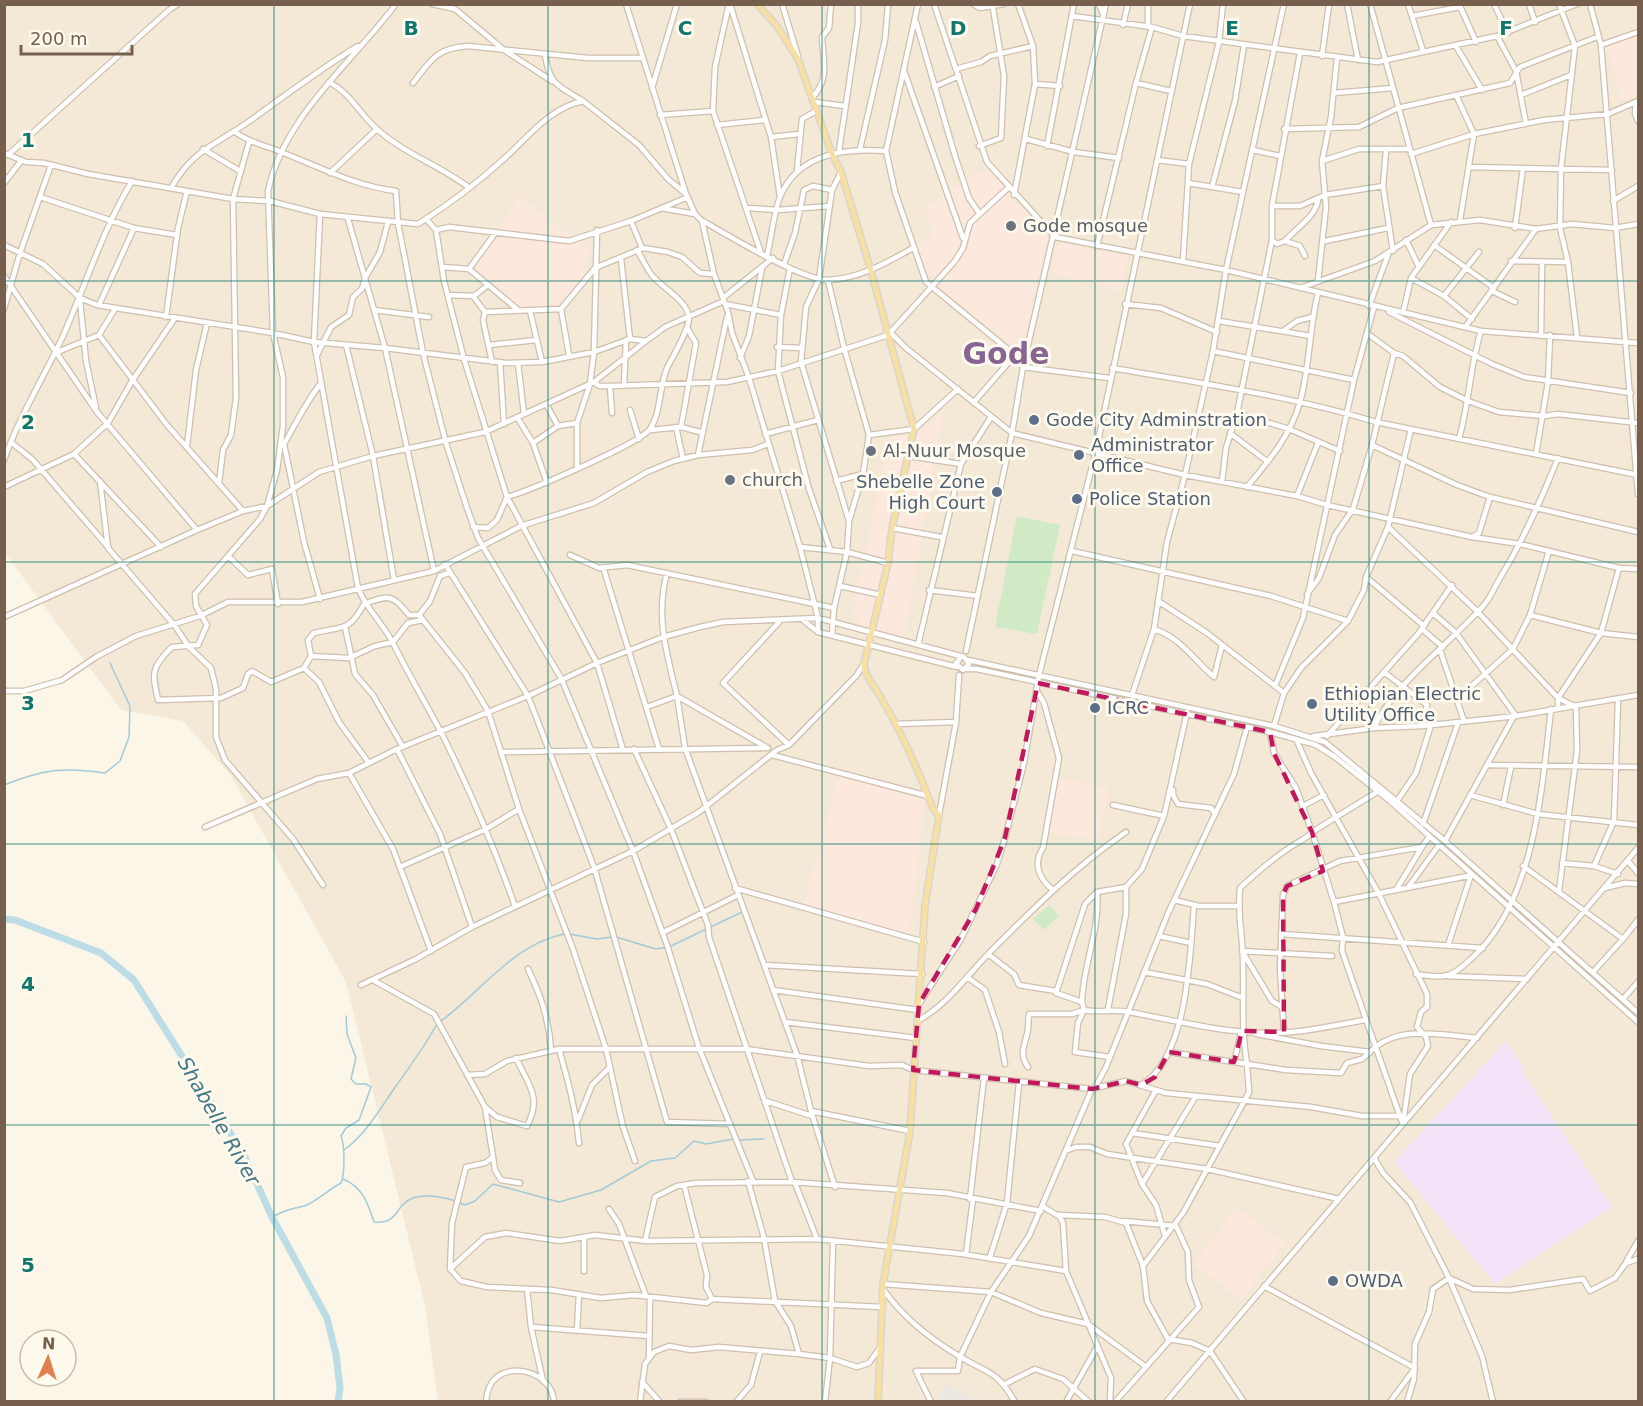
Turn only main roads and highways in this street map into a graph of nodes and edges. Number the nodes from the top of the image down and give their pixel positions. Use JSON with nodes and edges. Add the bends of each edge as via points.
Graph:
{"nodes":[{"id":1,"x":757,"y":4,"type":"edge"},
{"id":2,"x":878,"y":1401,"type":"edge"}],
"edges":[{"from":1,"to":2,"type":"main road","via":[[798,59],[841,172],[914,429],[864,664],[939,815],[930,863],[910,1131],[883,1286]]}]}
